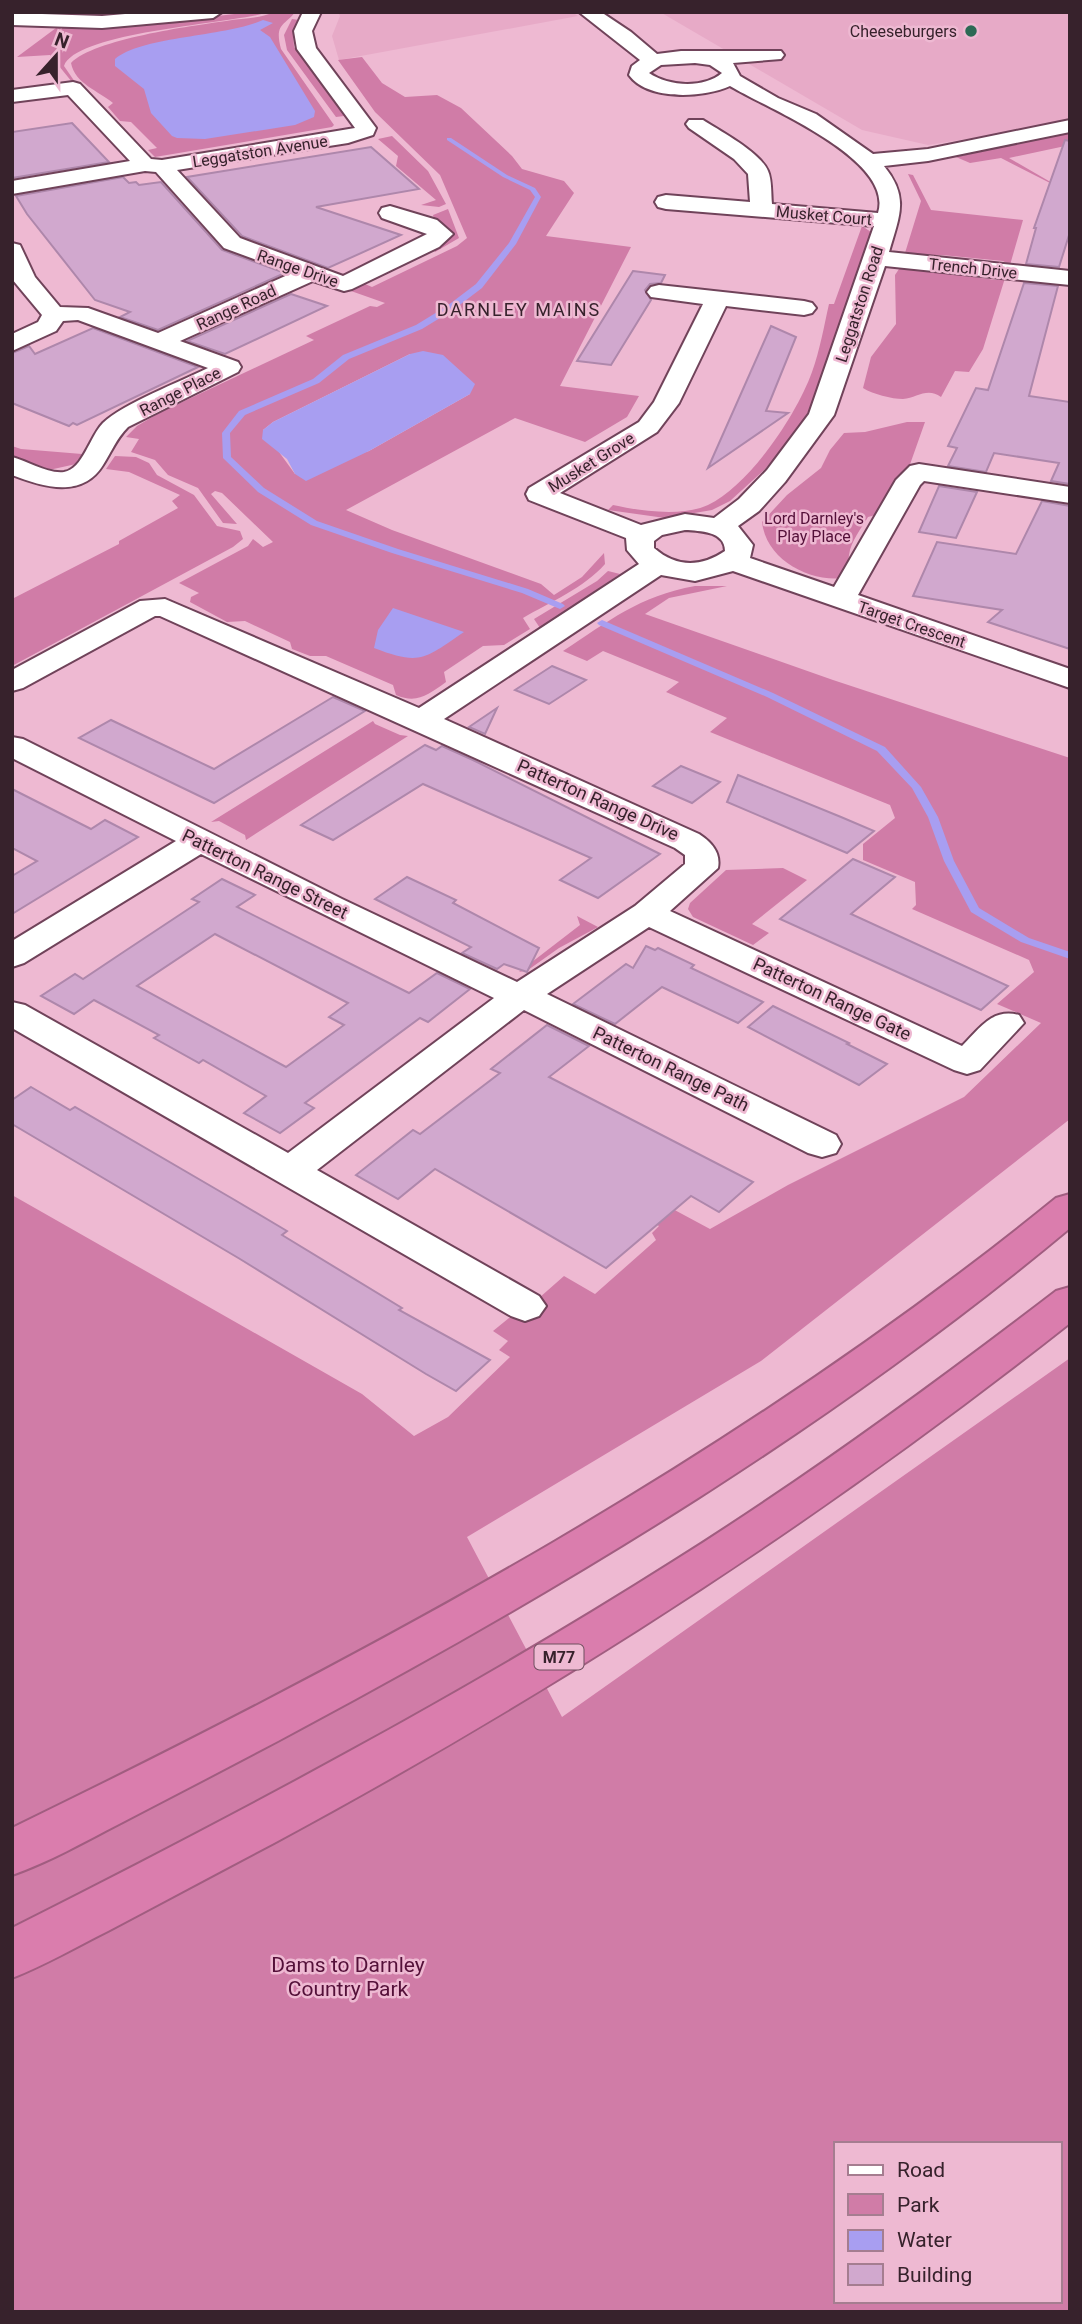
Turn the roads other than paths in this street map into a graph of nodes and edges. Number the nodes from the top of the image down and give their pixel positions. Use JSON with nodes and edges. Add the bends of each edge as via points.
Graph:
{"nodes":[{"id":1,"x":214,"y":12,"type":"edge"},
{"id":2,"x":312,"y":12,"type":"edge"},
{"id":3,"x":588,"y":12,"type":"edge"},
{"id":4,"x":12,"y":19,"type":"edge"},
{"id":5,"x":663,"y":40,"type":"dead end"},
{"id":6,"x":691,"y":58,"type":"junction"},
{"id":7,"x":653,"y":61,"type":"junction"},
{"id":8,"x":731,"y":76,"type":"junction"},
{"id":9,"x":704,"y":88,"type":"junction"},
{"id":10,"x":12,"y":96,"type":"edge"},
{"id":11,"x":771,"y":102,"type":"junction"},
{"id":12,"x":696,"y":124,"type":"dead end"},
{"id":13,"x":1070,"y":126,"type":"edge"},
{"id":14,"x":869,"y":161,"type":"junction"},
{"id":15,"x":154,"y":166,"type":"junction"},
{"id":16,"x":12,"y":188,"type":"edge"},
{"id":17,"x":666,"y":202,"type":"dead end"},
{"id":18,"x":439,"y":208,"type":"dead end"},
{"id":19,"x":762,"y":210,"type":"junction"},
{"id":20,"x":886,"y":220,"type":"junction"},
{"id":21,"x":12,"y":250,"type":"edge"},
{"id":22,"x":876,"y":258,"type":"junction"},
{"id":23,"x":311,"y":273,"type":"junction"},
{"id":24,"x":1070,"y":278,"type":"edge"},
{"id":25,"x":659,"y":292,"type":"dead end"},
{"id":26,"x":718,"y":298,"type":"junction"},
{"id":27,"x":804,"y":308,"type":"dead end"},
{"id":28,"x":54,"y":314,"type":"junction"},
{"id":29,"x":160,"y":341,"type":"junction"},
{"id":30,"x":12,"y":344,"type":"edge"},
{"id":31,"x":12,"y":465,"type":"edge"},
{"id":32,"x":1070,"y":495,"type":"edge"},
{"id":33,"x":719,"y":527,"type":"junction"},
{"id":34,"x":642,"y":535,"type":"junction"},
{"id":35,"x":733,"y":561,"type":"junction"},
{"id":36,"x":657,"y":565,"type":"junction"},
{"id":37,"x":841,"y":599,"type":"junction"},
{"id":38,"x":1070,"y":679,"type":"edge"},
{"id":39,"x":12,"y":682,"type":"edge"},
{"id":40,"x":421,"y":720,"type":"junction"},
{"id":41,"x":12,"y":746,"type":"edge"},
{"id":42,"x":198,"y":842,"type":"junction"},
{"id":43,"x":647,"y":913,"type":"junction"},
{"id":44,"x":12,"y":956,"type":"edge"},
{"id":45,"x":520,"y":996,"type":"junction"},
{"id":46,"x":12,"y":1013,"type":"edge"},
{"id":47,"x":1006,"y":1023,"type":"dead end"},
{"id":48,"x":822,"y":1144,"type":"dead end"},
{"id":49,"x":290,"y":1171,"type":"junction"},
{"id":50,"x":1070,"y":1207,"type":"edge"},
{"id":51,"x":1070,"y":1301,"type":"edge"},
{"id":52,"x":525,"y":1306,"type":"dead end"},
{"id":53,"x":12,"y":1853,"type":"edge"},
{"id":54,"x":12,"y":1954,"type":"edge"}],
"edges":[{"from":1,"to":4,"type":"street","via":[[102,22]]},
{"from":2,"to":15,"type":"street","name":"Leggatston Avenue","via":[[303,31],[307,49],[366,131]]},
{"from":3,"to":7,"type":"street"},
{"from":5,"to":6,"type":"street"},
{"from":6,"to":7,"type":"street"},
{"from":6,"to":8,"type":"street","via":[[724,65]]},
{"from":6,"to":8,"type":"street","via":[[774,55]]},
{"from":7,"to":9,"type":"street","via":[[639,70],[644,80],[677,88]]},
{"from":8,"to":9,"type":"street"},
{"from":8,"to":11,"type":"street"},
{"from":9,"to":11,"type":"street"},
{"from":10,"to":15,"type":"street","name":"Range Drive","via":[[73,88]]},
{"from":11,"to":14,"type":"street","name":"Leggatston Road","via":[[809,118]]},
{"from":12,"to":19,"type":"street","name":"Musket Court","via":[[758,172]]},
{"from":13,"to":14,"type":"street","via":[[928,155]]},
{"from":14,"to":20,"type":"street","name":"Leggatston Road","via":[[885,181],[892,204]]},
{"from":15,"to":16,"type":"street","name":"Leggatston Avenue"},
{"from":15,"to":23,"type":"street","name":"Range Drive","via":[[224,237],[242,249]]},
{"from":17,"to":19,"type":"street","name":"Musket Court"},
{"from":18,"to":23,"type":"street","name":"Range Drive","via":[[400,216],[440,230],[441,237],[344,284]]},
{"from":19,"to":20,"type":"street","name":"Musket Court"},
{"from":20,"to":22,"type":"street","name":"Leggatston Road"},
{"from":21,"to":28,"type":"street","via":[[24,279]]},
{"from":22,"to":24,"type":"street","name":"Trench Drive"},
{"from":22,"to":33,"type":"street","name":"Leggatston Road","via":[[821,415],[776,476],[749,505]]},
{"from":23,"to":29,"type":"street","name":"Range Road"},
{"from":25,"to":26,"type":"street"},
{"from":26,"to":27,"type":"street"},
{"from":26,"to":34,"type":"street","name":"Musket Grove","via":[[666,402],[648,426],[539,494]]},
{"from":28,"to":29,"type":"street","name":"Range Place","via":[[80,313]]},
{"from":28,"to":30,"type":"street","via":[[48,326]]},
{"from":29,"to":31,"type":"street","name":"Range Place","via":[[229,367],[119,422],[104,437],[88,469],[74,477],[44,478]]},
{"from":32,"to":37,"type":"street","name":"Target Crescent","via":[[919,472],[909,480]]},
{"from":33,"to":34,"type":"street","via":[[667,523]]},
{"from":33,"to":35,"type":"street","via":[[741,546]]},
{"from":34,"to":36,"type":"street","via":[[639,551]]},
{"from":35,"to":36,"type":"street","via":[[706,570]]},
{"from":35,"to":37,"type":"street"},
{"from":36,"to":40,"type":"street"},
{"from":37,"to":38,"type":"street","name":"Target Crescent"},
{"from":39,"to":40,"type":"street","name":"Patterton Range Drive","via":[[150,607],[159,607]]},
{"from":40,"to":43,"type":"street","name":"Patterton Range Drive","via":[[701,850],[701,868]]},
{"from":41,"to":42,"type":"street","name":"Patterton Range Street"},
{"from":42,"to":44,"type":"street"},
{"from":42,"to":45,"type":"street","name":"Patterton Range Street"},
{"from":43,"to":45,"type":"street","name":"Patterton Range Drive"},
{"from":43,"to":47,"type":"street","name":"Patterton Range Gate","via":[[967,1062]]},
{"from":45,"to":48,"type":"street","name":"Patterton Range Path"},
{"from":45,"to":49,"type":"street","name":"Patterton Range Drive"},
{"from":46,"to":49,"type":"street"},
{"from":49,"to":52,"type":"street"},
{"from":50,"to":53,"type":"highway","via":[[880,1353],[663,1498],[353,1677]]},
{"from":51,"to":54,"type":"highway","number":"M77","via":[[924,1415],[546,1665],[133,1894]]}]}
